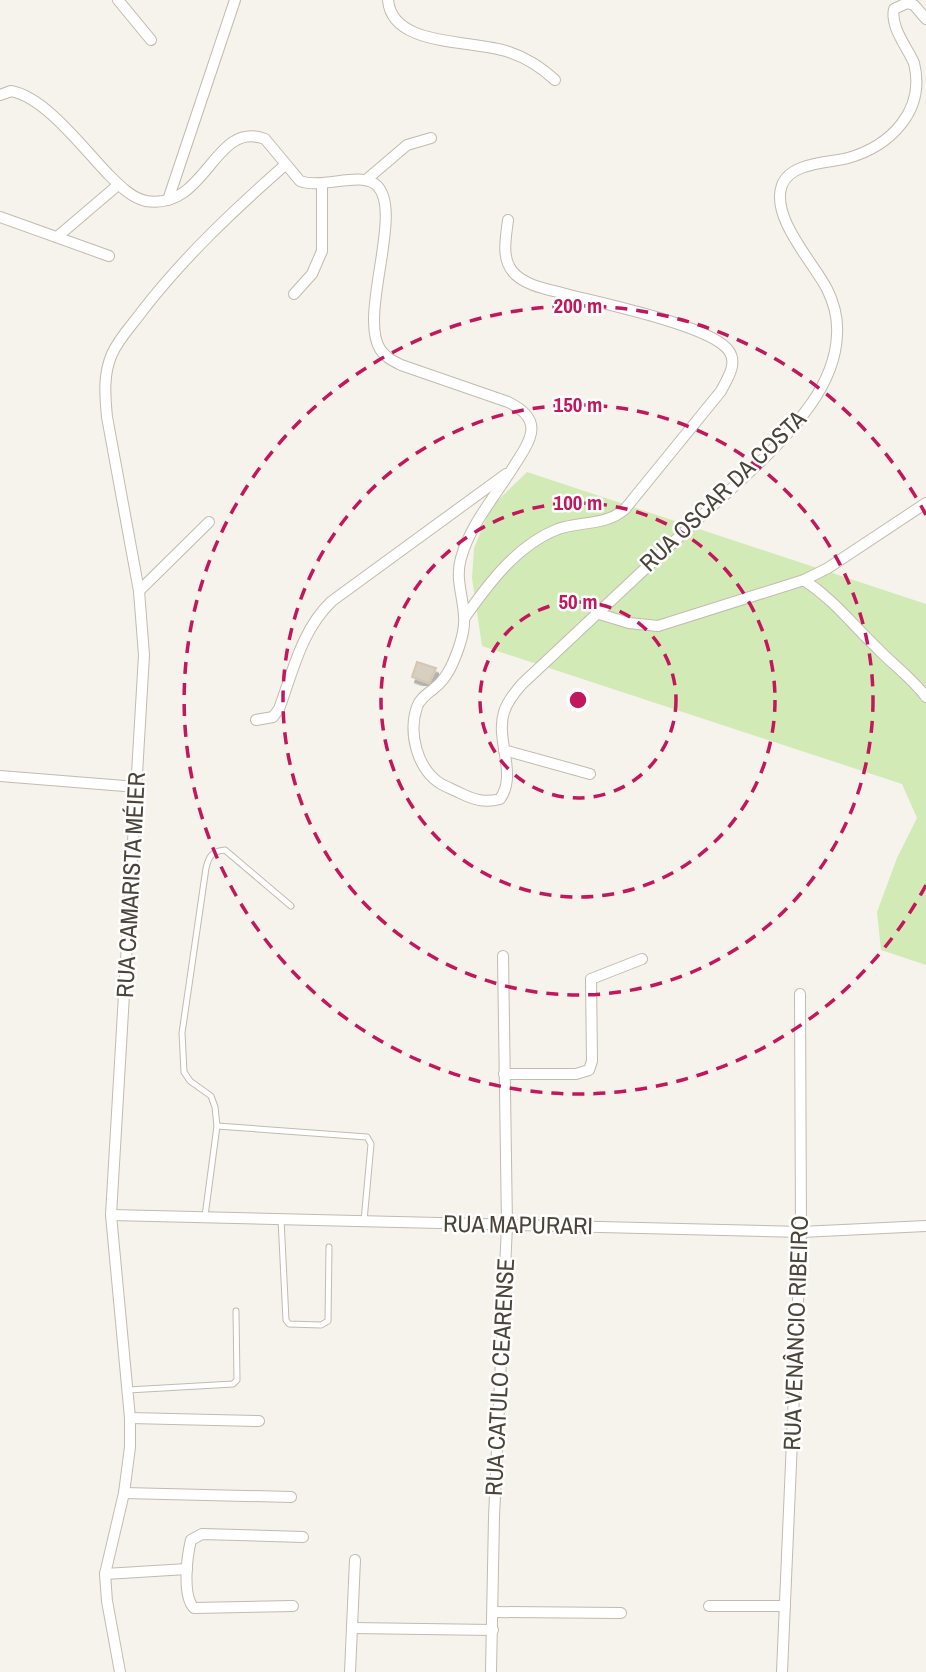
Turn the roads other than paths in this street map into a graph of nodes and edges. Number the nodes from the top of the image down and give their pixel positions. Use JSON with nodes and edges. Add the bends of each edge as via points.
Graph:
{"nodes":[{"id":1,"x":118,"y":0,"type":"edge"},
{"id":2,"x":235,"y":0,"type":"edge"},
{"id":3,"x":388,"y":0,"type":"edge"},
{"id":4,"x":926,"y":19,"type":"edge"},
{"id":5,"x":150,"y":40,"type":"dead end"},
{"id":6,"x":555,"y":80,"type":"dead end"},
{"id":7,"x":0,"y":95,"type":"edge"},
{"id":8,"x":431,"y":138,"type":"dead end"},
{"id":9,"x":285,"y":165,"type":"junction"},
{"id":10,"x":366,"y":180,"type":"junction"},
{"id":11,"x":322,"y":184,"type":"junction"},
{"id":12,"x":118,"y":185,"type":"junction"},
{"id":13,"x":168,"y":200,"type":"junction"},
{"id":14,"x":0,"y":217,"type":"edge"},
{"id":15,"x":508,"y":220,"type":"dead end"},
{"id":16,"x":57,"y":237,"type":"junction"},
{"id":17,"x":109,"y":256,"type":"dead end"},
{"id":18,"x":295,"y":294,"type":"dead end"},
{"id":19,"x":511,"y":471,"type":"junction"},
{"id":20,"x":926,"y":503,"type":"edge"},
{"id":21,"x":209,"y":522,"type":"dead end"},
{"id":22,"x":804,"y":580,"type":"junction"},
{"id":23,"x":139,"y":591,"type":"junction"},
{"id":24,"x":596,"y":614,"type":"junction"},
{"id":25,"x":465,"y":617,"type":"junction"},
{"id":26,"x":926,"y":697,"type":"edge"},
{"id":27,"x":256,"y":720,"type":"dead end"},
{"id":28,"x":505,"y":750,"type":"junction"},
{"id":29,"x":590,"y":774,"type":"dead end"},
{"id":30,"x":0,"y":776,"type":"edge"},
{"id":31,"x":137,"y":787,"type":"junction"},
{"id":32,"x":291,"y":906,"type":"dead end"},
{"id":33,"x":503,"y":956,"type":"dead end"},
{"id":34,"x":642,"y":959,"type":"dead end"},
{"id":35,"x":800,"y":994,"type":"dead end"},
{"id":36,"x":504,"y":1074,"type":"junction"},
{"id":37,"x":217,"y":1126,"type":"junction"},
{"id":38,"x":110,"y":1215,"type":"junction"},
{"id":39,"x":205,"y":1217,"type":"junction"},
{"id":40,"x":281,"y":1219,"type":"junction"},
{"id":41,"x":365,"y":1221,"type":"junction"},
{"id":42,"x":507,"y":1225,"type":"junction"},
{"id":43,"x":926,"y":1226,"type":"edge"},
{"id":44,"x":801,"y":1232,"type":"junction"},
{"id":45,"x":330,"y":1247,"type":"dead end"},
{"id":46,"x":236,"y":1311,"type":"dead end"},
{"id":47,"x":128,"y":1390,"type":"junction"},
{"id":48,"x":130,"y":1418,"type":"junction"},
{"id":49,"x":259,"y":1421,"type":"dead end"},
{"id":50,"x":124,"y":1493,"type":"junction"},
{"id":51,"x":291,"y":1497,"type":"dead end"},
{"id":52,"x":303,"y":1536,"type":"dead end"},
{"id":53,"x":355,"y":1560,"type":"dead end"},
{"id":54,"x":187,"y":1569,"type":"junction"},
{"id":55,"x":105,"y":1574,"type":"junction"},
{"id":56,"x":293,"y":1606,"type":"dead end"},
{"id":57,"x":709,"y":1606,"type":"dead end"},
{"id":58,"x":785,"y":1606,"type":"junction"},
{"id":59,"x":493,"y":1612,"type":"junction"},
{"id":60,"x":621,"y":1613,"type":"dead end"},
{"id":61,"x":353,"y":1628,"type":"junction"},
{"id":62,"x":493,"y":1630,"type":"junction"},
{"id":63,"x":120,"y":1672,"type":"edge"},
{"id":64,"x":350,"y":1672,"type":"edge"},
{"id":65,"x":491,"y":1672,"type":"edge"},
{"id":66,"x":782,"y":1672,"type":"edge"}],
"edges":[{"from":1,"to":5,"type":"street"},
{"from":2,"to":13,"type":"street"},
{"from":3,"to":6,"type":"street","via":[[392,15],[409,32],[509,51],[541,66]]},
{"from":4,"to":24,"type":"street","name":"RUA OSCAR DA COSTA","via":[[914,5],[894,9],[895,23],[918,80],[916,108],[902,128],[871,149],[801,169],[783,183],[784,217],[827,289],[835,312],[837,335],[823,385],[770,452]]},
{"from":7,"to":12,"type":"street","via":[[11,91],[35,99]]},
{"from":8,"to":10,"type":"street","via":[[407,145]]},
{"from":9,"to":11,"type":"street","via":[[300,181]]},
{"from":9,"to":13,"type":"street","via":[[265,139],[247,135],[225,148],[188,190]]},
{"from":9,"to":23,"type":"street","name":"RUA CAMARISTA MÉIER","via":[[164,283],[112,353],[106,371],[107,417]]},
{"from":10,"to":11,"type":"street"},
{"from":10,"to":19,"type":"street","name":"RUA OSCAR DA COSTA","via":[[375,184],[386,213],[374,325],[380,349],[401,365],[508,402],[527,415],[531,431]]},
{"from":11,"to":18,"type":"street","via":[[322,251],[312,274]]},
{"from":12,"to":13,"type":"street","via":[[145,201]]},
{"from":12,"to":16,"type":"street"},
{"from":14,"to":16,"type":"street"},
{"from":15,"to":25,"type":"street","via":[[505,247],[514,274],[543,288],[704,333],[729,351],[731,372],[721,391],[625,509],[611,518],[557,530],[539,539],[500,571]]},
{"from":16,"to":17,"type":"street"},
{"from":19,"to":25,"type":"street","name":"RUA OSCAR DA COSTA","via":[[461,558],[458,579]]},
{"from":19,"to":27,"type":"street","via":[[317,615],[279,709],[273,717]]},
{"from":20,"to":22,"type":"street"},
{"from":21,"to":23,"type":"street"},
{"from":22,"to":24,"type":"street","via":[[658,626]]},
{"from":22,"to":26,"type":"street","via":[[838,605]]},
{"from":23,"to":31,"type":"street","name":"RUA CAMARISTA MÉIER","via":[[144,655]]},
{"from":24,"to":28,"type":"street","name":"RUA OSCAR DA COSTA","via":[[510,699],[503,712]]},
{"from":25,"to":28,"type":"street","name":"RUA OSCAR DA COSTA","via":[[447,674],[416,709],[417,750],[439,783],[488,802],[500,799],[506,791]]},
{"from":28,"to":29,"type":"street"},
{"from":30,"to":31,"type":"street"},
{"from":31,"to":38,"type":"street","name":"RUA CAMARISTA MÉIER"},
{"from":32,"to":37,"type":"lane","via":[[225,850],[209,856],[182,1033],[184,1072],[211,1096]]},
{"from":33,"to":36,"type":"street","name":"RUA CATULO CEARENSE"},
{"from":34,"to":36,"type":"street","via":[[591,979],[589,1070]]},
{"from":35,"to":44,"type":"street","name":"RUA VENÂNCIO RIBEIRO"},
{"from":36,"to":42,"type":"street","name":"RUA CATULO CEARENSE"},
{"from":37,"to":39,"type":"lane"},
{"from":37,"to":41,"type":"lane","via":[[367,1137],[371,1144]]},
{"from":38,"to":39,"type":"street","name":"RUA MAPURARI"},
{"from":38,"to":47,"type":"street","name":"RUA CAMARISTA MÉIER"},
{"from":39,"to":40,"type":"street","name":"RUA MAPURARI"},
{"from":40,"to":41,"type":"street","name":"RUA MAPURARI"},
{"from":40,"to":45,"type":"lane","via":[[289,1324],[328,1321]]},
{"from":41,"to":42,"type":"street","name":"RUA MAPURARI"},
{"from":42,"to":44,"type":"street","name":"RUA MAPURARI"},
{"from":42,"to":59,"type":"street","name":"RUA CATULO CEARENSE"},
{"from":43,"to":44,"type":"street","name":"RUA MAPURARI"},
{"from":44,"to":58,"type":"street","name":"RUA VENÂNCIO RIBEIRO"},
{"from":46,"to":47,"type":"lane","via":[[233,1384]]},
{"from":47,"to":48,"type":"street","name":"RUA CAMARISTA MÉIER"},
{"from":48,"to":49,"type":"street"},
{"from":48,"to":50,"type":"street","name":"RUA CAMARISTA MÉIER"},
{"from":50,"to":51,"type":"street"},
{"from":50,"to":55,"type":"street","name":"RUA CAMARISTA MÉIER"},
{"from":52,"to":54,"type":"street","via":[[202,1534],[191,1540]]},
{"from":53,"to":61,"type":"street"},
{"from":54,"to":55,"type":"street"},
{"from":54,"to":56,"type":"street","via":[[188,1601],[194,1608]]},
{"from":55,"to":63,"type":"street","name":"RUA CAMARISTA MÉIER"},
{"from":57,"to":58,"type":"street"},
{"from":58,"to":66,"type":"street","name":"RUA VENÂNCIO RIBEIRO"},
{"from":59,"to":60,"type":"street"},
{"from":59,"to":62,"type":"street","name":"RUA CATULO CEARENSE"},
{"from":61,"to":62,"type":"street"},
{"from":61,"to":64,"type":"street"},
{"from":62,"to":65,"type":"street","name":"RUA CATULO CEARENSE"}]}
